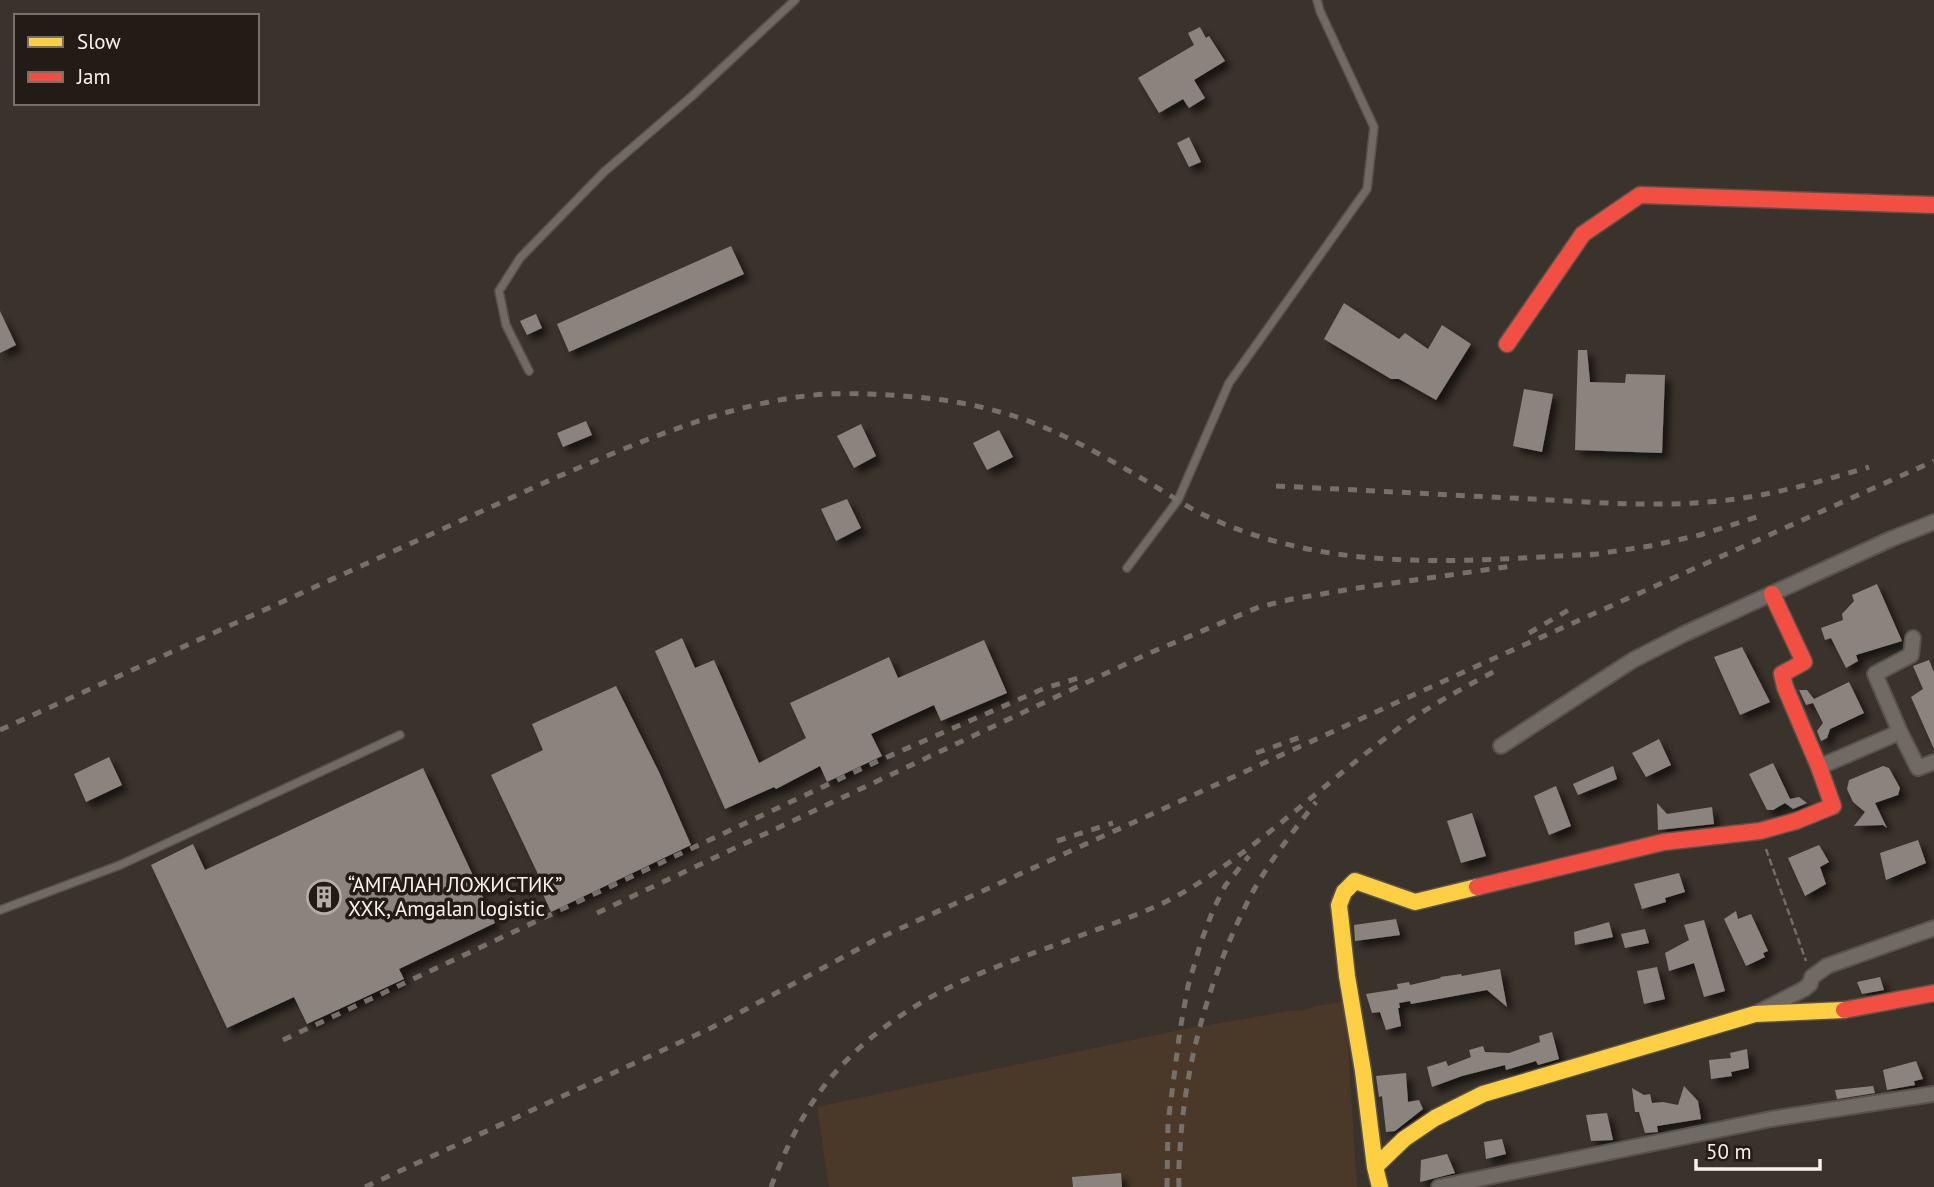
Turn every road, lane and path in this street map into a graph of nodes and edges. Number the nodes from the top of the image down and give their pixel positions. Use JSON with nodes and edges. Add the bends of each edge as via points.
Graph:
{"nodes":[{"id":1,"x":795,"y":0,"type":"edge"},
{"id":2,"x":1317,"y":0,"type":"edge"},
{"id":3,"x":1934,"y":205,"type":"edge"},
{"id":4,"x":1507,"y":344,"type":"dead end"},
{"id":5,"x":529,"y":371,"type":"dead end"},
{"id":6,"x":1934,"y":522,"type":"edge"},
{"id":7,"x":1127,"y":568,"type":"dead end"},
{"id":8,"x":1772,"y":594,"type":"junction"},
{"id":9,"x":1913,"y":638,"type":"dead end"},
{"id":10,"x":1900,"y":732,"type":"junction"},
{"id":11,"x":400,"y":736,"type":"dead end"},
{"id":12,"x":1502,"y":746,"type":"dead end"},
{"id":13,"x":1934,"y":762,"type":"edge"},
{"id":14,"x":1819,"y":767,"type":"junction"},
{"id":15,"x":1760,"y":831,"type":"junction"},
{"id":16,"x":0,"y":910,"type":"edge"},
{"id":17,"x":1934,"y":928,"type":"edge"},
{"id":18,"x":1812,"y":977,"type":"junction"},
{"id":19,"x":1934,"y":993,"type":"edge"},
{"id":20,"x":1755,"y":1014,"type":"junction"},
{"id":21,"x":1934,"y":1094,"type":"edge"},
{"id":22,"x":1375,"y":1167,"type":"junction"},
{"id":23,"x":1380,"y":1187,"type":"edge"},
{"id":24,"x":1439,"y":1187,"type":"edge"}],
"edges":[{"from":1,"to":5,"type":"lane","via":[[604,172],[520,258],[499,291],[506,325]]},
{"from":2,"to":7,"type":"lane","via":[[1374,127],[1367,190],[1230,383],[1178,500]]},
{"from":3,"to":4,"type":"street","via":[[1640,195],[1583,234]]},
{"from":6,"to":8,"type":"street"},
{"from":8,"to":12,"type":"street","via":[[1633,660]]},
{"from":8,"to":14,"type":"street","via":[[1804,662],[1782,674]]},
{"from":9,"to":10,"type":"street","via":[[1911,654],[1875,674]]},
{"from":10,"to":13,"type":"street","via":[[1918,768]]},
{"from":10,"to":14,"type":"street"},
{"from":11,"to":16,"type":"lane","via":[[120,865]]},
{"from":14,"to":15,"type":"street","via":[[1833,806]]},
{"from":15,"to":18,"type":"path"},
{"from":15,"to":22,"type":"street","via":[[1664,842],[1415,902],[1355,881],[1339,905]]},
{"from":17,"to":18,"type":"street","via":[[1826,966]]},
{"from":18,"to":20,"type":"street","via":[[1804,989]]},
{"from":19,"to":20,"type":"street","via":[[1839,1011]]},
{"from":20,"to":22,"type":"street","via":[[1483,1094],[1424,1125]]},
{"from":21,"to":24,"type":"street","via":[[1771,1119]]},
{"from":22,"to":23,"type":"street"}]}
